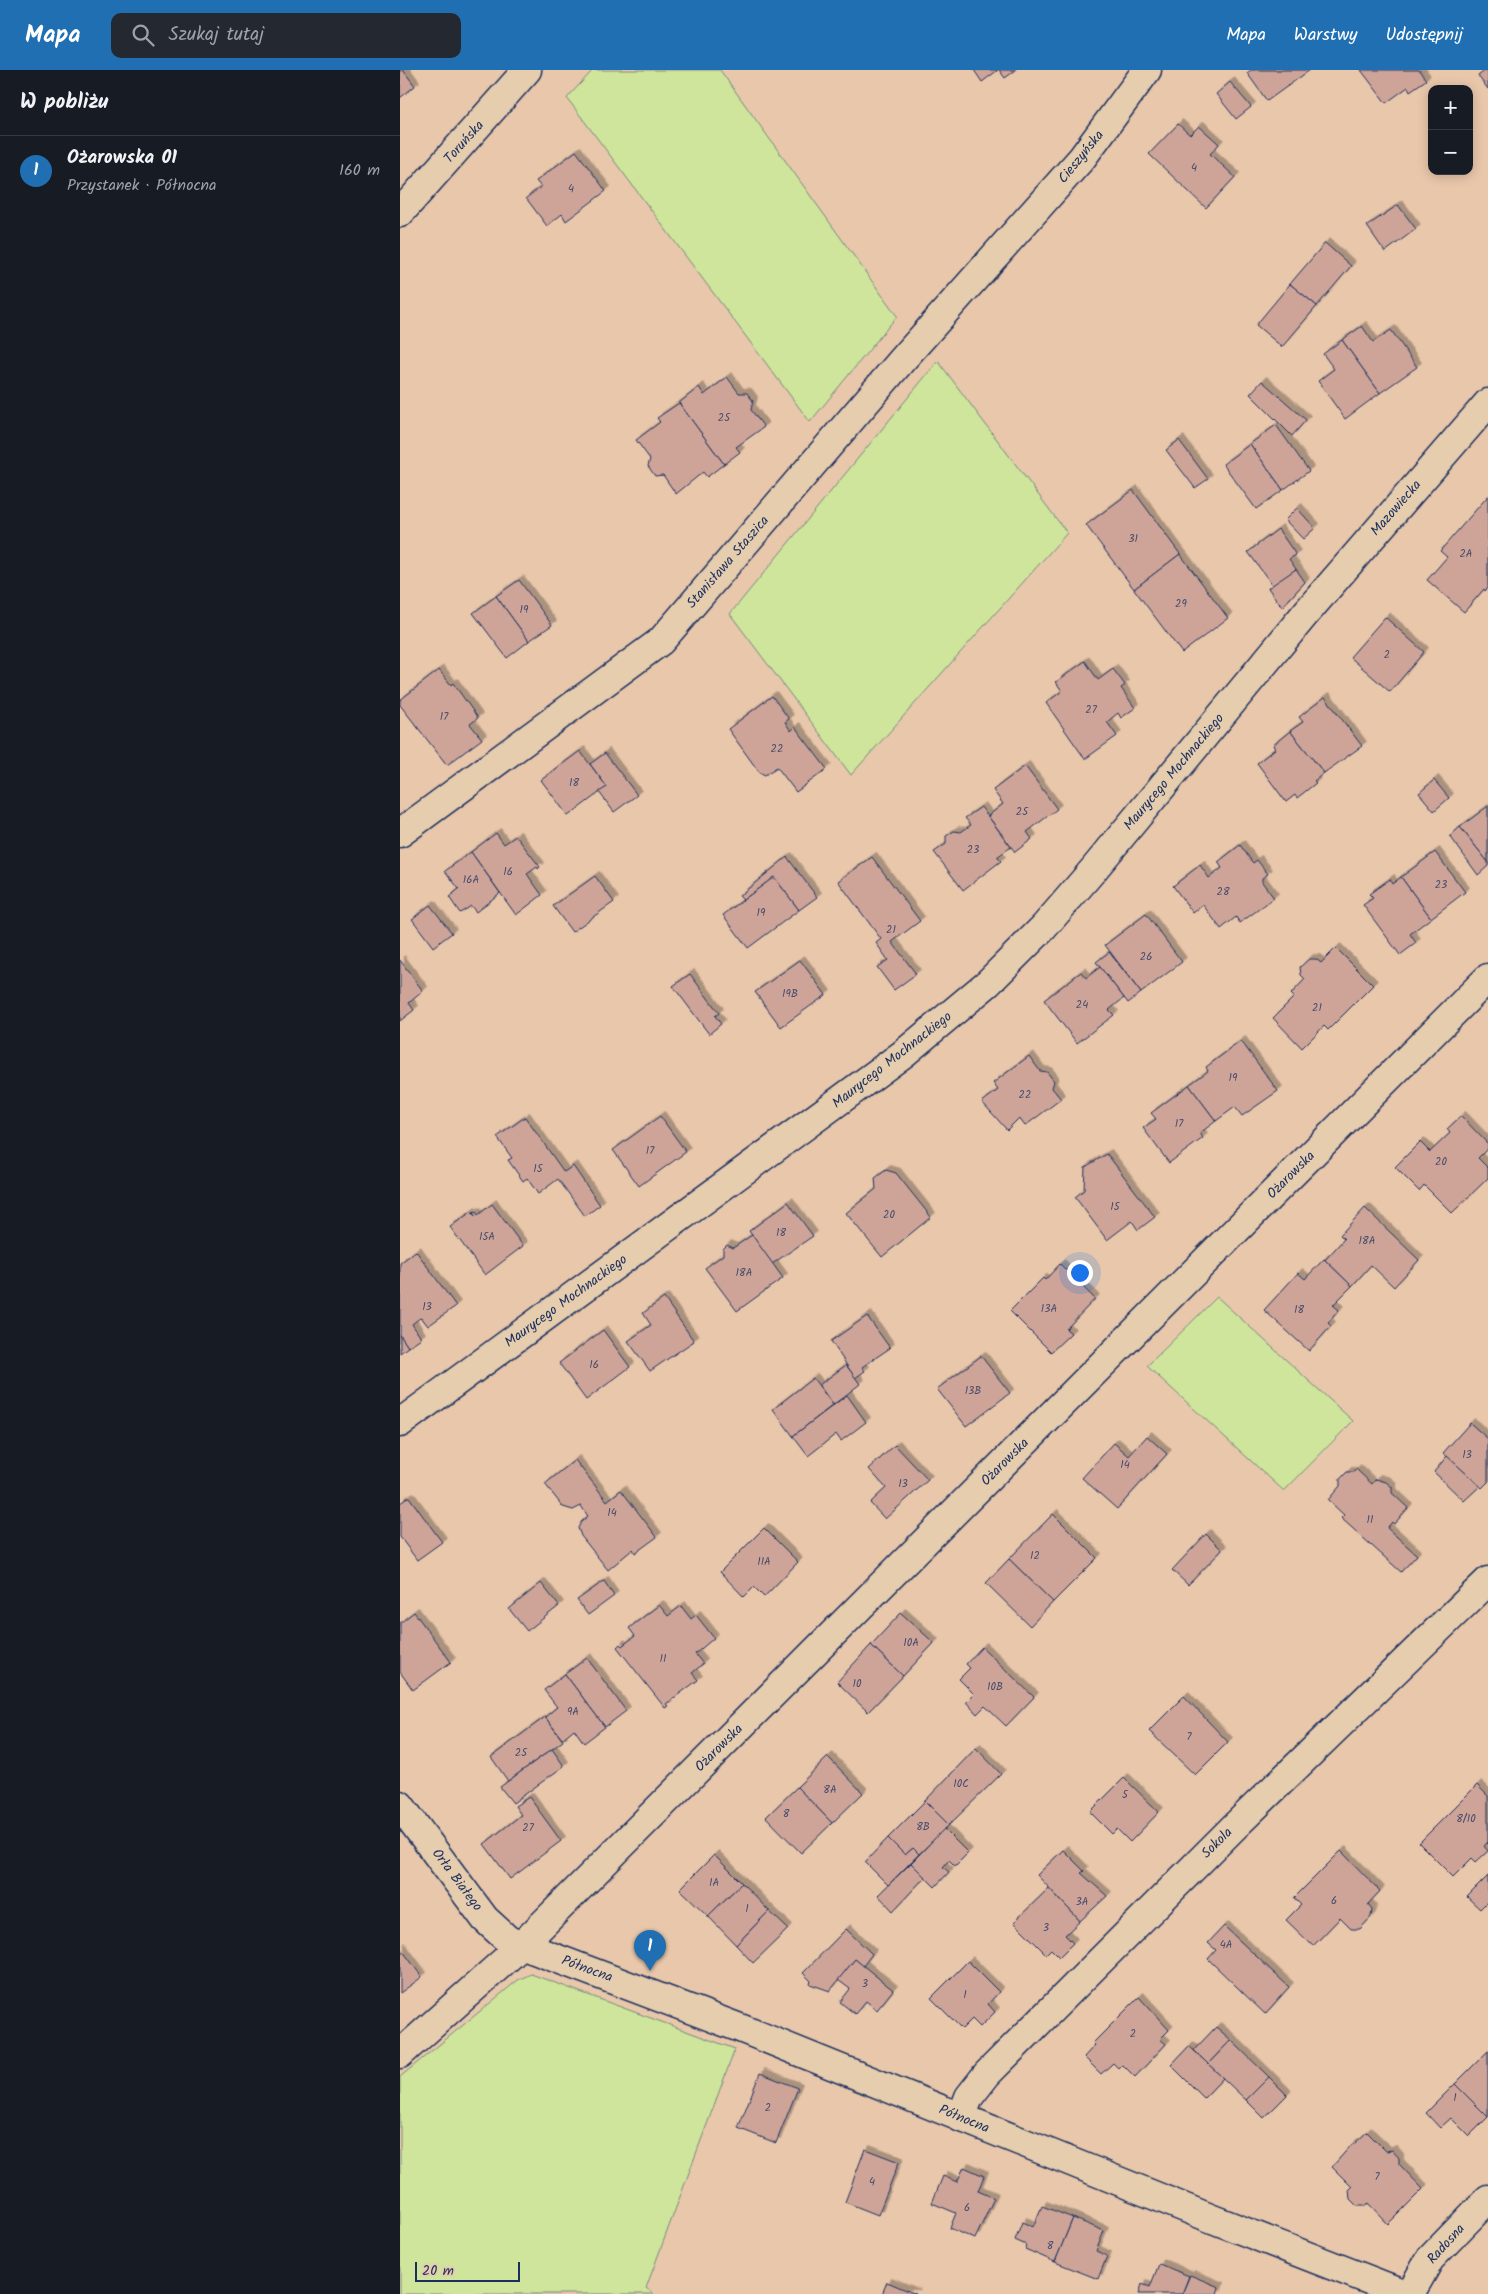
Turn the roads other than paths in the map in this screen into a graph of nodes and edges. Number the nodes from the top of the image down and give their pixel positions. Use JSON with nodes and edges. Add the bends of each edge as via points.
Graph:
{"nodes":[{"id":1,"x":527,"y":70,"type":"edge"},
{"id":2,"x":1147,"y":70,"type":"edge"},
{"id":3,"x":400,"y":213,"type":"edge"},
{"id":4,"x":1010,"y":240,"type":"joint"},
{"id":5,"x":1488,"y":403,"type":"edge"},
{"id":6,"x":1306,"y":613,"type":"joint"},
{"id":7,"x":400,"y":833,"type":"edge"},
{"id":8,"x":1488,"y":978,"type":"edge"},
{"id":9,"x":400,"y":1423,"type":"edge"},
{"id":10,"x":1488,"y":1581,"type":"edge"},
{"id":11,"x":400,"y":1805,"type":"edge"},
{"id":12,"x":522,"y":1945,"type":"junction"},
{"id":13,"x":400,"y":2054,"type":"edge"},
{"id":14,"x":961,"y":2118,"type":"junction"},
{"id":15,"x":1488,"y":2199,"type":"edge"},
{"id":16,"x":1405,"y":2294,"type":"edge"},
{"id":17,"x":1410,"y":2294,"type":"edge"}],
"edges":[{"from":1,"to":3,"type":"street","name":"Toruńska"},
{"from":2,"to":4,"type":"street","name":"Cieszyńska","via":[[1082,158]]},
{"from":4,"to":7,"type":"street","name":"Stanisława Staszica","via":[[660,641]]},
{"from":5,"to":6,"type":"street","name":"Mazowiecka"},
{"from":6,"to":9,"type":"street","name":"Maurycego Mochnackiego","via":[[1094,869],[1044,927],[988,983],[903,1054]]},
{"from":8,"to":12,"type":"street","name":"Ożarowska"},
{"from":10,"to":14,"type":"street","name":"Sokola","via":[[1236,1825],[994,2067],[969,2097]]},
{"from":11,"to":12,"type":"street","name":"Orła Białego","via":[[493,1928],[508,1940]]},
{"from":12,"to":13,"type":"street","name":"Ożarowska"},
{"from":12,"to":14,"type":"street","name":"Północna"},
{"from":14,"to":16,"type":"street","name":"Północna"},
{"from":15,"to":17,"type":"street","name":"Radosna","via":[[1430,2259]]}]}
